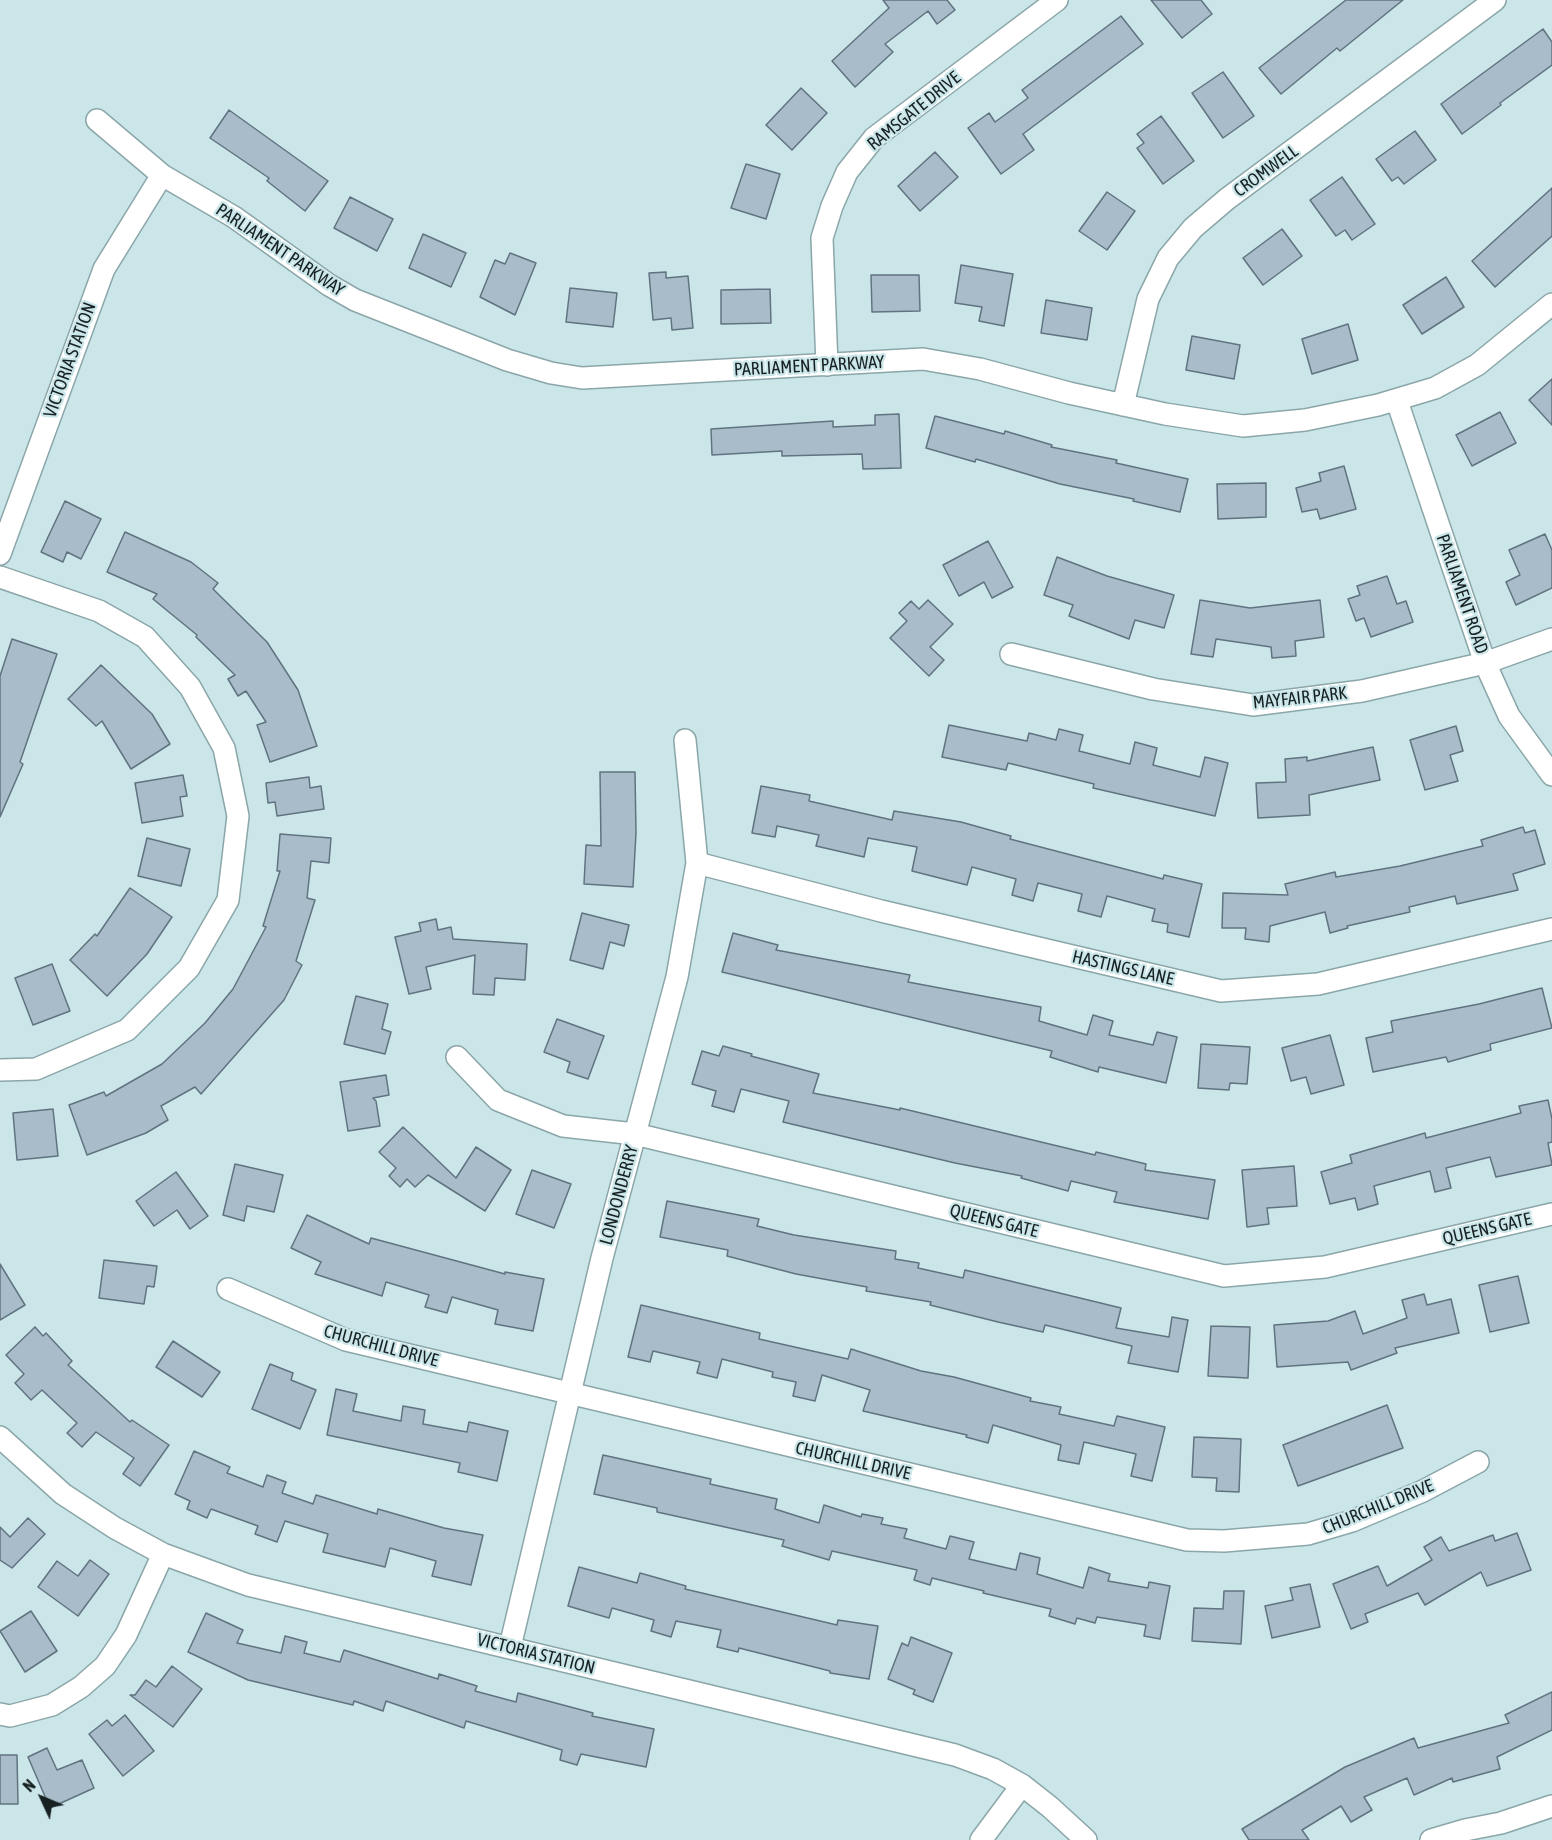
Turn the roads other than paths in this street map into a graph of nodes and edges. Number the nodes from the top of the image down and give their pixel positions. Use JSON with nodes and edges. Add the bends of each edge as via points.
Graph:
{"nodes":[{"id":1,"x":1057,"y":0,"type":"edge"},
{"id":2,"x":1495,"y":0,"type":"edge"},
{"id":3,"x":97,"y":120,"type":"dead end"},
{"id":4,"x":162,"y":176,"type":"junction"},
{"id":5,"x":1552,"y":304,"type":"edge"},
{"id":6,"x":827,"y":365,"type":"junction"},
{"id":7,"x":1397,"y":401,"type":"junction"},
{"id":8,"x":1123,"y":405,"type":"junction"},
{"id":9,"x":0,"y":554,"type":"edge"},
{"id":10,"x":0,"y":577,"type":"edge"},
{"id":11,"x":1552,"y":639,"type":"edge"},
{"id":12,"x":1011,"y":654,"type":"dead end"},
{"id":13,"x":1485,"y":663,"type":"junction"},
{"id":14,"x":685,"y":741,"type":"dead end"},
{"id":15,"x":1552,"y":775,"type":"edge"},
{"id":16,"x":697,"y":863,"type":"junction"},
{"id":17,"x":1552,"y":930,"type":"edge"},
{"id":18,"x":457,"y":1057,"type":"dead end"},
{"id":19,"x":0,"y":1070,"type":"edge"},
{"id":20,"x":635,"y":1134,"type":"junction"},
{"id":21,"x":1552,"y":1214,"type":"edge"},
{"id":22,"x":228,"y":1289,"type":"dead end"},
{"id":23,"x":571,"y":1394,"type":"junction"},
{"id":24,"x":0,"y":1437,"type":"edge"},
{"id":25,"x":1478,"y":1462,"type":"dead end"},
{"id":26,"x":164,"y":1554,"type":"junction"},
{"id":27,"x":510,"y":1647,"type":"junction"},
{"id":28,"x":0,"y":1714,"type":"edge"},
{"id":29,"x":1022,"y":1785,"type":"junction"},
{"id":30,"x":1552,"y":1806,"type":"edge"},
{"id":31,"x":981,"y":1840,"type":"edge"},
{"id":32,"x":1086,"y":1840,"type":"edge"},
{"id":33,"x":1431,"y":1840,"type":"edge"}],
"edges":[{"from":1,"to":6,"type":"street","name":"RAMSGATE DRIVE","via":[[874,138],[847,172],[822,238]]},
{"from":2,"to":8,"type":"street","name":"CROMWELL","via":[[1193,228],[1168,258],[1148,299]]},
{"from":3,"to":4,"type":"street","name":"PARLIAMENT PARKWAY"},
{"from":4,"to":6,"type":"street","name":"PARLIAMENT PARKWAY","via":[[234,217],[355,300],[551,374],[610,378]]},
{"from":4,"to":9,"type":"street","name":"VICTORIA STATION","via":[[104,269]]},
{"from":5,"to":7,"type":"street","name":"PARLIAMENT PARKWAY","via":[[1477,364],[1435,388]]},
{"from":6,"to":8,"type":"street","name":"PARLIAMENT PARKWAY","via":[[923,359],[980,369]]},
{"from":7,"to":8,"type":"street","name":"PARLIAMENT PARKWAY","via":[[1305,420],[1244,426]]},
{"from":7,"to":13,"type":"street","name":"PARLIAMENT ROAD"},
{"from":10,"to":19,"type":"street","via":[[99,611],[146,637],[190,687],[224,748],[238,816],[228,900],[189,968],[127,1030],[36,1069]]},
{"from":11,"to":13,"type":"street","name":"MAYFAIR PARK"},
{"from":12,"to":13,"type":"street","name":"MAYFAIR PARK","via":[[1153,689],[1253,705],[1362,691]]},
{"from":13,"to":15,"type":"street","name":"PARLIAMENT ROAD","via":[[1509,716]]},
{"from":14,"to":16,"type":"street","name":"LONDONDERRY"},
{"from":16,"to":17,"type":"street","name":"HASTINGS LANE","via":[[1221,991],[1318,984]]},
{"from":16,"to":20,"type":"street","name":"LONDONDERRY","via":[[677,977]]},
{"from":18,"to":20,"type":"street","name":"QUEENS GATE","via":[[498,1100],[562,1126]]},
{"from":20,"to":21,"type":"street","name":"QUEENS GATE","via":[[1224,1276],[1325,1267]]},
{"from":20,"to":23,"type":"street","name":"LONDONDERRY"},
{"from":22,"to":23,"type":"street","name":"CHURCHILL DRIVE","via":[[346,1340]]},
{"from":23,"to":25,"type":"street","name":"CHURCHILL DRIVE","via":[[1187,1540],[1308,1534],[1413,1496]]},
{"from":23,"to":27,"type":"street","name":"LONDONDERRY"},
{"from":24,"to":26,"type":"street","name":"VICTORIA STATION","via":[[63,1494],[114,1528]]},
{"from":26,"to":27,"type":"street","name":"VICTORIA STATION","via":[[248,1585]]},
{"from":26,"to":28,"type":"street","via":[[126,1635],[105,1666],[81,1688],[52,1705],[10,1716]]},
{"from":27,"to":29,"type":"street","name":"VICTORIA STATION","via":[[955,1755]]},
{"from":29,"to":31,"type":"street"},
{"from":29,"to":32,"type":"street","name":"VICTORIA STATION"},
{"from":30,"to":33,"type":"street"}]}
